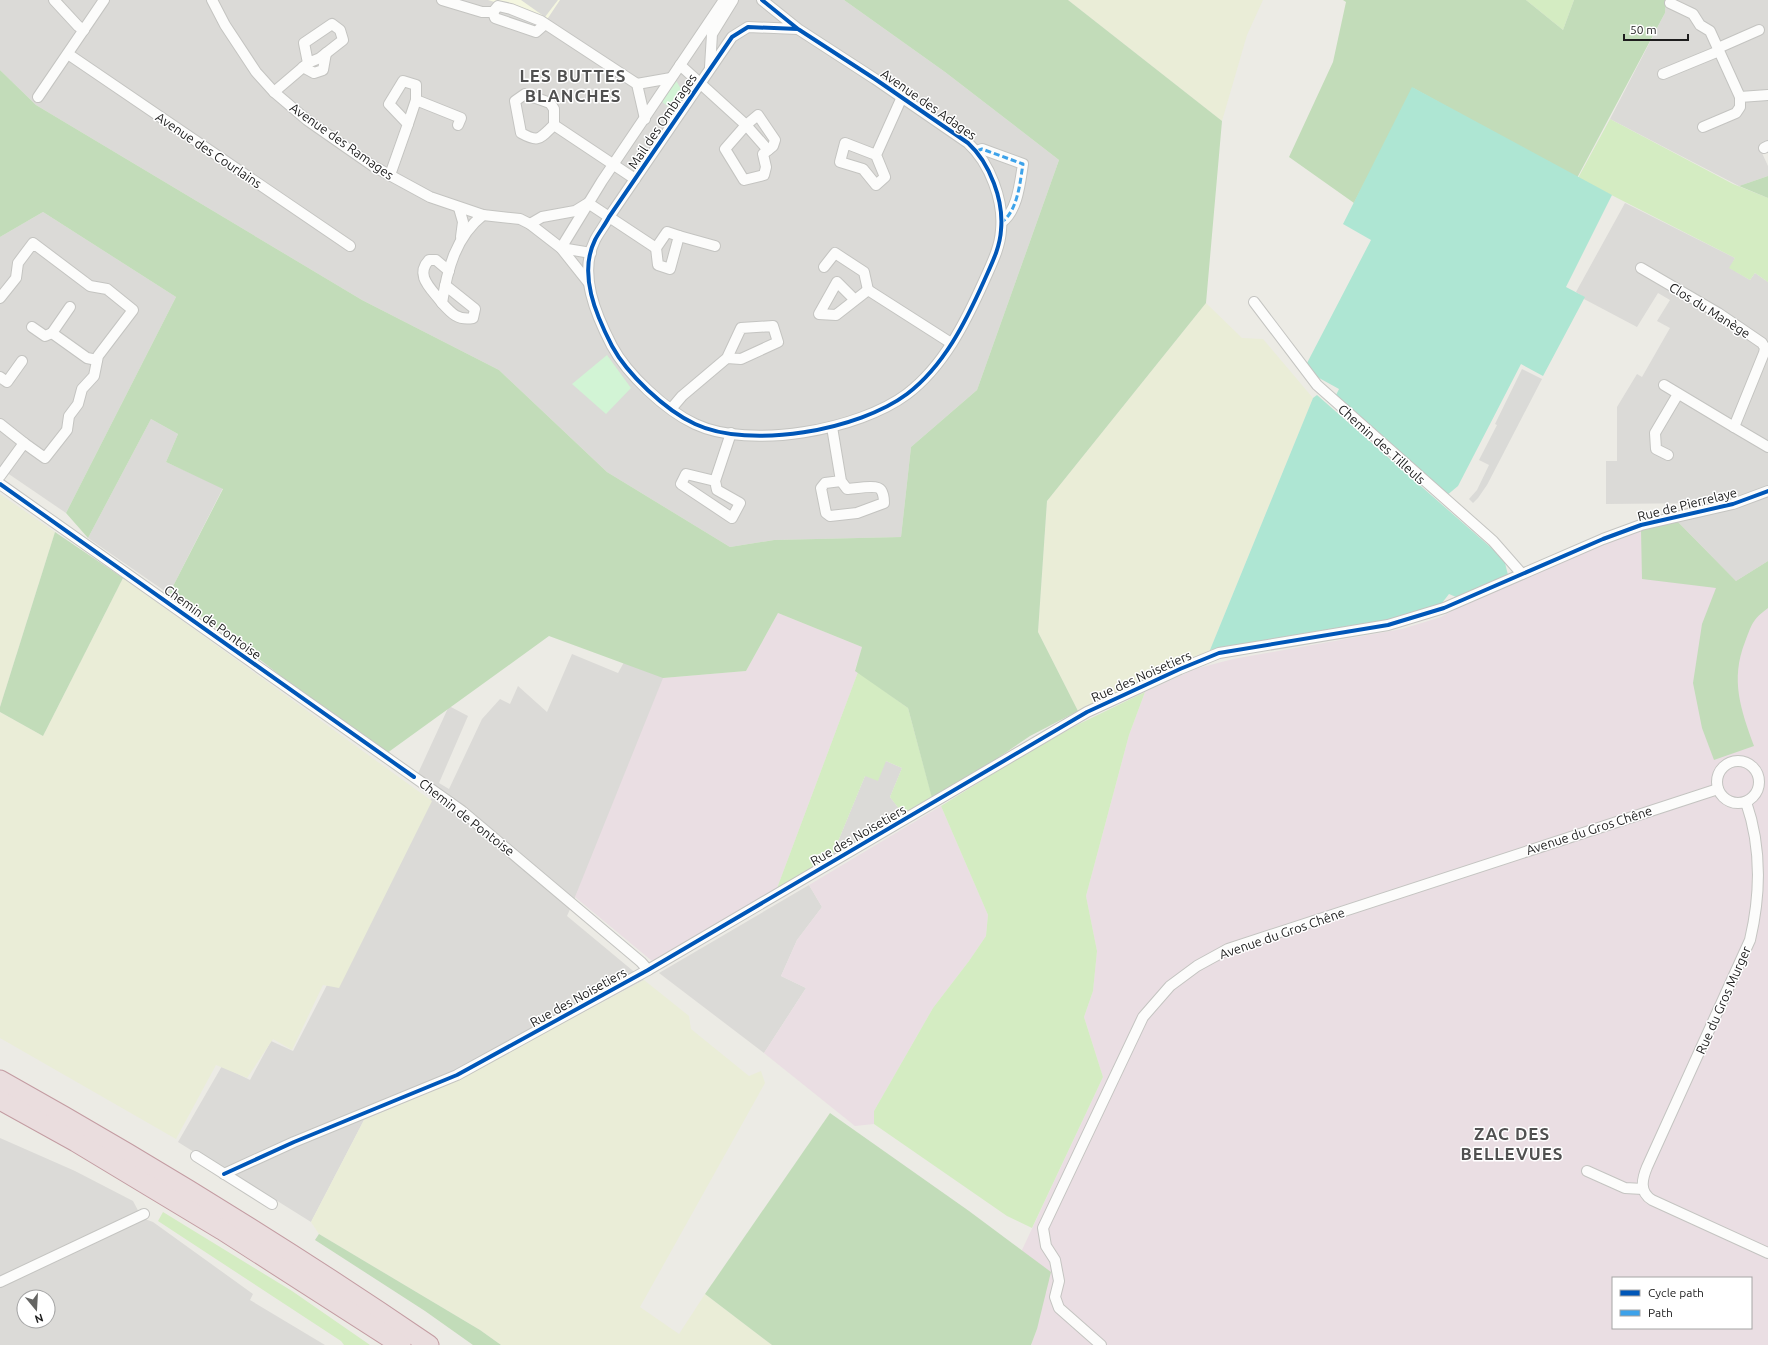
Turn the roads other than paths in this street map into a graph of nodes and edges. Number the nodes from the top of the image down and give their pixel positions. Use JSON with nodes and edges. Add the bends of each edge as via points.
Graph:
{"nodes":[{"id":1,"x":54,"y":0,"type":"edge"},
{"id":2,"x":104,"y":0,"type":"edge"},
{"id":3,"x":442,"y":0,"type":"edge"},
{"id":4,"x":724,"y":0,"type":"edge"},
{"id":5,"x":733,"y":0,"type":"edge"},
{"id":6,"x":762,"y":0,"type":"edge"},
{"id":7,"x":214,"y":1,"type":"edge"},
{"id":8,"x":1670,"y":3,"type":"dead end"},
{"id":9,"x":798,"y":29,"type":"junction"},
{"id":10,"x":84,"y":30,"type":"junction"},
{"id":11,"x":1759,"y":30,"type":"dead end"},
{"id":12,"x":1719,"y":49,"type":"junction"},
{"id":13,"x":68,"y":54,"type":"junction"},
{"id":14,"x":680,"y":64,"type":"junction"},
{"id":15,"x":305,"y":65,"type":"junction"},
{"id":16,"x":710,"y":67,"type":"junction"},
{"id":17,"x":1663,"y":74,"type":"dead end"},
{"id":18,"x":672,"y":78,"type":"junction"},
{"id":19,"x":700,"y":83,"type":"junction"},
{"id":20,"x":636,"y":84,"type":"junction"},
{"id":21,"x":274,"y":92,"type":"junction"},
{"id":22,"x":1768,"y":96,"type":"edge"},
{"id":23,"x":38,"y":97,"type":"dead end"},
{"id":24,"x":902,"y":97,"type":"junction"},
{"id":25,"x":1740,"y":97,"type":"junction"},
{"id":26,"x":416,"y":100,"type":"junction"},
{"id":27,"x":645,"y":119,"type":"junction"},
{"id":28,"x":408,"y":124,"type":"junction"},
{"id":29,"x":458,"y":125,"type":"dead end"},
{"id":30,"x":554,"y":125,"type":"junction"},
{"id":31,"x":746,"y":125,"type":"junction"},
{"id":32,"x":1703,"y":127,"type":"dead end"},
{"id":33,"x":768,"y":150,"type":"junction"},
{"id":34,"x":977,"y":151,"type":"junction"},
{"id":35,"x":876,"y":155,"type":"junction"},
{"id":36,"x":613,"y":164,"type":"junction"},
{"id":37,"x":390,"y":175,"type":"junction"},
{"id":38,"x":635,"y":179,"type":"junction"},
{"id":39,"x":588,"y":203,"type":"junction"},
{"id":40,"x":459,"y":208,"type":"junction"},
{"id":41,"x":483,"y":215,"type":"junction"},
{"id":42,"x":609,"y":217,"type":"junction"},
{"id":43,"x":1002,"y":222,"type":"junction"},
{"id":44,"x":530,"y":224,"type":"junction"},
{"id":45,"x":679,"y":236,"type":"junction"},
{"id":46,"x":462,"y":237,"type":"junction"},
{"id":47,"x":350,"y":246,"type":"dead end"},
{"id":48,"x":715,"y":246,"type":"dead end"},
{"id":49,"x":561,"y":248,"type":"junction"},
{"id":50,"x":656,"y":248,"type":"junction"},
{"id":51,"x":591,"y":253,"type":"junction"},
{"id":52,"x":824,"y":267,"type":"dead end"},
{"id":53,"x":1641,"y":268,"type":"dead end"},
{"id":54,"x":449,"y":271,"type":"junction"},
{"id":55,"x":588,"y":282,"type":"junction"},
{"id":56,"x":445,"y":285,"type":"junction"},
{"id":57,"x":868,"y":290,"type":"junction"},
{"id":58,"x":0,"y":298,"type":"edge"},
{"id":59,"x":855,"y":300,"type":"dead end"},
{"id":60,"x":1254,"y":302,"type":"dead end"},
{"id":61,"x":442,"y":303,"type":"junction"},
{"id":62,"x":70,"y":307,"type":"dead end"},
{"id":63,"x":32,"y":327,"type":"dead end"},
{"id":64,"x":52,"y":333,"type":"junction"},
{"id":65,"x":952,"y":343,"type":"junction"},
{"id":66,"x":727,"y":358,"type":"junction"},
{"id":67,"x":97,"y":360,"type":"junction"},
{"id":68,"x":22,"y":361,"type":"dead end"},
{"id":69,"x":0,"y":377,"type":"edge"},
{"id":70,"x":1664,"y":385,"type":"dead end"},
{"id":71,"x":1678,"y":394,"type":"junction"},
{"id":72,"x":671,"y":409,"type":"junction"},
{"id":73,"x":0,"y":424,"type":"edge"},
{"id":74,"x":832,"y":427,"type":"junction"},
{"id":75,"x":1734,"y":427,"type":"junction"},
{"id":76,"x":731,"y":433,"type":"junction"},
{"id":77,"x":24,"y":443,"type":"junction"},
{"id":78,"x":1768,"y":447,"type":"edge"},
{"id":79,"x":1668,"y":455,"type":"dead end"},
{"id":80,"x":0,"y":476,"type":"edge"},
{"id":81,"x":715,"y":481,"type":"junction"},
{"id":82,"x":841,"y":481,"type":"junction"},
{"id":83,"x":0,"y":484,"type":"edge"},
{"id":84,"x":1768,"y":491,"type":"edge"},
{"id":85,"x":1522,"y":574,"type":"junction"},
{"id":86,"x":1768,"y":771,"type":"edge"},
{"id":87,"x":1758,"y":774,"type":"junction"},
{"id":88,"x":1718,"y":789,"type":"junction"},
{"id":89,"x":1746,"y":802,"type":"junction"},
{"id":90,"x":648,"y":970,"type":"junction"},
{"id":91,"x":0,"y":1080,"type":"edge"},
{"id":92,"x":0,"y":1100,"type":"edge"},
{"id":93,"x":196,"y":1156,"type":"dead end"},
{"id":94,"x":1587,"y":1171,"type":"dead end"},
{"id":95,"x":224,"y":1174,"type":"junction"},
{"id":96,"x":1643,"y":1188,"type":"junction"},
{"id":97,"x":272,"y":1204,"type":"dead end"},
{"id":98,"x":144,"y":1214,"type":"dead end"},
{"id":99,"x":1768,"y":1253,"type":"edge"},
{"id":100,"x":0,"y":1282,"type":"edge"},
{"id":101,"x":401,"y":1345,"type":"edge"},
{"id":102,"x":429,"y":1345,"type":"edge"},
{"id":103,"x":1101,"y":1345,"type":"edge"}],
"edges":[{"from":1,"to":10,"type":"street"},
{"from":2,"to":10,"type":"street"},
{"from":3,"to":20,"type":"street","via":[[482,12],[493,12],[495,18],[536,32],[544,25]]},
{"from":4,"to":14,"type":"street","name":"Mail des Ombrages"},
{"from":5,"to":16,"type":"street","via":[[712,34]]},
{"from":6,"to":9,"type":"street","name":"Avenue des Adages"},
{"from":7,"to":21,"type":"street","name":"Avenue des Ramages","via":[[238,48]]},
{"from":8,"to":12,"type":"street","via":[[1693,14],[1700,25],[1710,31]]},
{"from":9,"to":16,"type":"street","name":"Mail des Ombrages","via":[[748,27],[732,37]]},
{"from":9,"to":24,"type":"street","name":"Avenue des Adages"},
{"from":10,"to":13,"type":"street"},
{"from":11,"to":12,"type":"street"},
{"from":12,"to":17,"type":"street"},
{"from":12,"to":25,"type":"street"},
{"from":13,"to":23,"type":"street"},
{"from":13,"to":47,"type":"street","name":"Avenue des Courlains"},
{"from":14,"to":18,"type":"street","name":"Mail des Ombrages"},
{"from":14,"to":19,"type":"street"},
{"from":15,"to":15,"type":"street","via":[[314,72],[323,70],[326,53],[343,40],[340,30],[332,24],[304,43]]},
{"from":15,"to":21,"type":"street"},
{"from":16,"to":19,"type":"street","name":"Mail des Ombrages"},
{"from":18,"to":20,"type":"street"},
{"from":18,"to":27,"type":"street","name":"Mail des Ombrages"},
{"from":19,"to":31,"type":"street"},
{"from":19,"to":38,"type":"street","name":"Mail des Ombrages"},
{"from":20,"to":27,"type":"street"},
{"from":21,"to":37,"type":"street","name":"Avenue des Ramages","via":[[307,120]]},
{"from":22,"to":25,"type":"street"},
{"from":24,"to":34,"type":"street","name":"Avenue des Adages"},
{"from":24,"to":35,"type":"street"},
{"from":25,"to":32,"type":"street","via":[[1740,107],[1736,113]]},
{"from":26,"to":28,"type":"street"},
{"from":26,"to":28,"type":"street","via":[[416,85],[403,81],[389,104]]},
{"from":26,"to":29,"type":"street","via":[[460,118]]},
{"from":27,"to":36,"type":"street","name":"Mail des Ombrages"},
{"from":28,"to":37,"type":"street"},
{"from":30,"to":30,"type":"street","via":[[539,138],[533,139],[521,133],[515,101],[525,94],[550,103],[554,109]]},
{"from":30,"to":36,"type":"street"},
{"from":31,"to":33,"type":"street"},
{"from":31,"to":33,"type":"street","via":[[758,114],[775,140]]},
{"from":31,"to":33,"type":"street","via":[[725,149],[744,180],[764,175],[766,167],[763,154]]},
{"from":34,"to":43,"type":"street","name":"Avenue des Adages","via":[[992,178],[999,199]]},
{"from":34,"to":43,"type":"street","via":[[982,149],[1023,164],[1014,206]]},
{"from":35,"to":35,"type":"street","via":[[884,177],[876,185],[863,169],[840,162],[844,143]]},
{"from":36,"to":38,"type":"street"},
{"from":36,"to":39,"type":"street","name":"Mail des Ombrages"},
{"from":37,"to":40,"type":"street","name":"Avenue des Ramages"},
{"from":38,"to":42,"type":"street","name":"Mail des Ombrages"},
{"from":39,"to":42,"type":"street"},
{"from":39,"to":44,"type":"street","via":[[575,211],[542,217]]},
{"from":39,"to":49,"type":"street","name":"Mail des Ombrages"},
{"from":40,"to":41,"type":"street","name":"Avenue des Ramages"},
{"from":40,"to":46,"type":"street"},
{"from":41,"to":44,"type":"street","name":"Avenue des Ramages","via":[[520,219]]},
{"from":41,"to":46,"type":"street"},
{"from":42,"to":50,"type":"street"},
{"from":42,"to":51,"type":"street","name":"Mail des Ombrages","via":[[594,241]]},
{"from":43,"to":65,"type":"street","name":"Avenue des Adages","via":[[999,244],[992,263]]},
{"from":44,"to":49,"type":"street","name":"Avenue des Ramages"},
{"from":45,"to":48,"type":"street"},
{"from":45,"to":50,"type":"street","via":[[668,232]]},
{"from":45,"to":50,"type":"street","via":[[670,269],[658,265]]},
{"from":46,"to":54,"type":"street"},
{"from":49,"to":51,"type":"street"},
{"from":49,"to":55,"type":"street","name":"Avenue des Ramages"},
{"from":51,"to":55,"type":"street","name":"Mail des Ombrages"},
{"from":52,"to":57,"type":"street","via":[[835,253],[864,272]]},
{"from":53,"to":75,"type":"street","name":"Clos du Manège","via":[[1718,313],[1762,343],[1765,348]]},
{"from":54,"to":56,"type":"street"},
{"from":54,"to":61,"type":"street","via":[[436,260],[429,260],[422,273]]},
{"from":55,"to":72,"type":"street","name":"Avenue des Adages","via":[[616,353],[650,391]]},
{"from":56,"to":61,"type":"street"},
{"from":56,"to":61,"type":"street","via":[[475,309],[473,318],[465,320],[453,315]]},
{"from":57,"to":59,"type":"street"},
{"from":57,"to":65,"type":"street"},
{"from":58,"to":67,"type":"street","via":[[16,278],[18,263],[32,243],[90,286],[107,289],[133,310]]},
{"from":60,"to":85,"type":"street","name":"Chemin des Tilleuls","via":[[1317,385],[1493,541]]},
{"from":62,"to":64,"type":"street"},
{"from":63,"to":64,"type":"street","via":[[45,336]]},
{"from":64,"to":67,"type":"street","via":[[87,358]]},
{"from":65,"to":74,"type":"street","name":"Avenue des Adages","via":[[931,371],[908,394],[856,421]]},
{"from":66,"to":66,"type":"street","via":[[741,328],[773,326],[778,342],[741,359]]},
{"from":66,"to":72,"type":"street","via":[[682,396]]},
{"from":67,"to":77,"type":"street","via":[[94,376],[82,389],[78,404],[69,416],[67,430],[45,458]]},
{"from":68,"to":69,"type":"street","via":[[7,382]]},
{"from":70,"to":71,"type":"street"},
{"from":71,"to":75,"type":"street"},
{"from":71,"to":79,"type":"street","via":[[1655,433],[1656,449]]},
{"from":72,"to":76,"type":"street","name":"Avenue des Adages","via":[[695,424]]},
{"from":73,"to":77,"type":"street"},
{"from":74,"to":76,"type":"street","name":"Avenue des Adages","via":[[785,436]]},
{"from":74,"to":82,"type":"street"},
{"from":75,"to":78,"type":"street"},
{"from":76,"to":81,"type":"street"},
{"from":77,"to":80,"type":"street"},
{"from":81,"to":81,"type":"street","via":[[686,474],[681,484],[732,518],[740,504],[717,490]]},
{"from":82,"to":82,"type":"street","via":[[847,488],[879,488],[884,503],[857,513],[830,516],[826,513],[821,488],[826,483]]},
{"from":83,"to":90,"type":"street","name":"Chemin de Pontoise","via":[[462,811],[642,962]]},
{"from":84,"to":85,"type":"street","name":"Rue de Pierrelaye","via":[[1733,504],[1641,525]]},
{"from":85,"to":90,"type":"street","name":"Rue des Noisetiers","via":[[1444,608],[1388,625],[1219,653],[1172,672],[1087,712]]},
{"from":86,"to":87,"type":"street"},
{"from":87,"to":88,"type":"street","via":[[1747,763],[1733,762],[1721,770],[1717,779]]},
{"from":87,"to":89,"type":"street","via":[[1756,792]]},
{"from":88,"to":89,"type":"street","via":[[1729,801]]},
{"from":88,"to":103,"type":"street","name":"Avenue du Gros Chêne","via":[[1228,949],[1170,986],[1143,1017],[1043,1228],[1046,1246],[1055,1260],[1059,1280],[1055,1297],[1059,1308]]},
{"from":89,"to":96,"type":"street","name":"Rue du Gros Murger","via":[[1756,843],[1759,880],[1750,940],[1647,1167],[1642,1181]]},
{"from":90,"to":95,"type":"street","name":"Rue des Noisetiers","via":[[457,1074]]},
{"from":91,"to":102,"type":"highway","via":[[238,1219]]},
{"from":92,"to":101,"type":"highway","via":[[76,1142],[222,1230]]},
{"from":93,"to":95,"type":"street"},
{"from":94,"to":96,"type":"street","via":[[1625,1188]]},
{"from":95,"to":97,"type":"street"},
{"from":96,"to":99,"type":"street","via":[[1647,1197],[1652,1200]]},
{"from":98,"to":100,"type":"street"}]}
